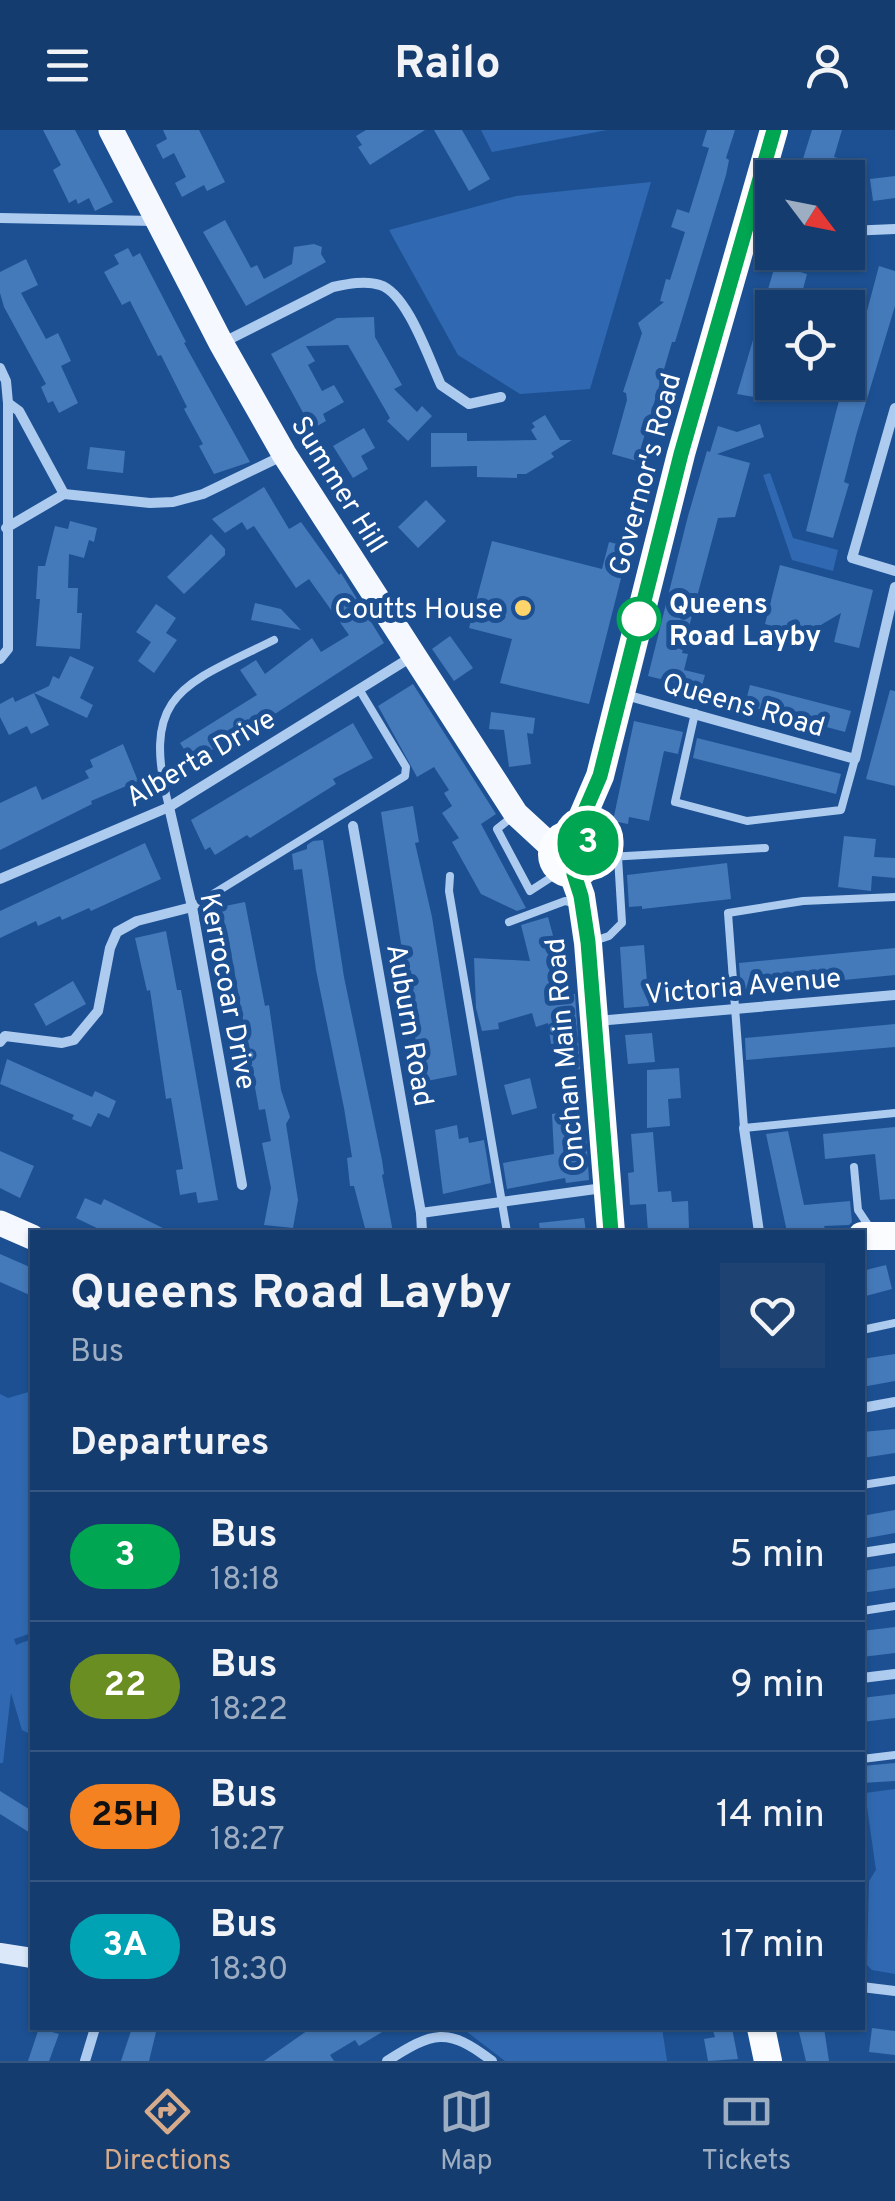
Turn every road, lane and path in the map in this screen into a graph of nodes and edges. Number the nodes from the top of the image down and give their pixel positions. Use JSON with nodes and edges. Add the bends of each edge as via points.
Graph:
{"nodes":[{"id":1,"x":111,"y":130,"type":"edge"},
{"id":2,"x":774,"y":130,"type":"edge"},
{"id":3,"x":770,"y":160,"type":"edge"},
{"id":4,"x":0,"y":218,"type":"edge"},
{"id":5,"x":158,"y":221,"type":"junction"},
{"id":6,"x":755,"y":230,"type":"edge"},
{"id":7,"x":895,"y":230,"type":"edge"},
{"id":8,"x":865,"y":231,"type":"edge"},
{"id":9,"x":221,"y":343,"type":"junction"},
{"id":10,"x":0,"y":368,"type":"edge"},
{"id":11,"x":501,"y":398,"type":"dead end"},
{"id":12,"x":8,"y":403,"type":"junction"},
{"id":13,"x":895,"y":408,"type":"edge"},
{"id":14,"x":284,"y":454,"type":"junction"},
{"id":15,"x":64,"y":494,"type":"junction"},
{"id":16,"x":6,"y":528,"type":"junction"},
{"id":17,"x":895,"y":570,"type":"edge"},
{"id":18,"x":895,"y":587,"type":"edge"},
{"id":19,"x":274,"y":640,"type":"dead end"},
{"id":20,"x":414,"y":655,"type":"junction"},
{"id":21,"x":0,"y":659,"type":"edge"},
{"id":22,"x":359,"y":689,"type":"junction"},
{"id":23,"x":620,"y":693,"type":"junction"},
{"id":24,"x":695,"y":713,"type":"junction"},
{"id":25,"x":855,"y":760,"type":"junction"},
{"id":26,"x":168,"y":807,"type":"junction"},
{"id":27,"x":516,"y":814,"type":"junction"},
{"id":28,"x":353,"y":826,"type":"dead end"},
{"id":29,"x":765,"y":848,"type":"dead end"},
{"id":30,"x":579,"y":857,"type":"junction"},
{"id":31,"x":450,"y":876,"type":"dead end"},
{"id":32,"x":0,"y":878,"type":"edge"},
{"id":33,"x":895,"y":896,"type":"edge"},
{"id":34,"x":583,"y":906,"type":"junction"},
{"id":35,"x":192,"y":907,"type":"junction"},
{"id":36,"x":510,"y":922,"type":"dead end"},
{"id":37,"x":588,"y":942,"type":"junction"},
{"id":38,"x":895,"y":995,"type":"edge"},
{"id":39,"x":736,"y":1008,"type":"junction"},
{"id":40,"x":596,"y":1022,"type":"junction"},
{"id":41,"x":0,"y":1042,"type":"edge"},
{"id":42,"x":895,"y":1113,"type":"edge"},
{"id":43,"x":744,"y":1128,"type":"junction"},
{"id":44,"x":854,"y":1166,"type":"dead end"},
{"id":45,"x":242,"y":1185,"type":"dead end"},
{"id":46,"x":609,"y":1187,"type":"junction"},
{"id":47,"x":504,"y":1203,"type":"junction"},
{"id":48,"x":422,"y":1213,"type":"junction"},
{"id":49,"x":0,"y":1224,"type":"edge"},
{"id":50,"x":422,"y":1230,"type":"edge"},
{"id":51,"x":508,"y":1230,"type":"edge"},
{"id":52,"x":611,"y":1230,"type":"edge"},
{"id":53,"x":759,"y":1230,"type":"edge"},
{"id":54,"x":875,"y":1236,"type":"edge"},
{"id":55,"x":30,"y":1237,"type":"edge"},
{"id":56,"x":895,"y":1323,"type":"edge"},
{"id":57,"x":865,"y":1329,"type":"edge"},
{"id":58,"x":895,"y":1402,"type":"edge"},
{"id":59,"x":865,"y":1407,"type":"edge"},
{"id":60,"x":895,"y":1480,"type":"edge"},
{"id":61,"x":865,"y":1485,"type":"edge"},
{"id":62,"x":895,"y":1548,"type":"edge"},
{"id":63,"x":865,"y":1553,"type":"edge"},
{"id":64,"x":895,"y":1606,"type":"edge"},
{"id":65,"x":865,"y":1611,"type":"edge"},
{"id":66,"x":895,"y":1674,"type":"edge"},
{"id":67,"x":865,"y":1678,"type":"edge"},
{"id":68,"x":895,"y":1755,"type":"edge"},
{"id":69,"x":865,"y":1759,"type":"edge"},
{"id":70,"x":0,"y":1953,"type":"edge"},
{"id":71,"x":30,"y":1958,"type":"edge"},
{"id":72,"x":865,"y":1987,"type":"edge"},
{"id":73,"x":895,"y":1991,"type":"edge"},
{"id":74,"x":94,"y":2030,"type":"edge"},
{"id":75,"x":761,"y":2030,"type":"edge"},
{"id":76,"x":86,"y":2061,"type":"edge"},
{"id":77,"x":387,"y":2061,"type":"edge"},
{"id":78,"x":492,"y":2061,"type":"edge"},
{"id":79,"x":768,"y":2061,"type":"edge"}],
"edges":[{"from":1,"to":5,"type":"main road","name":"Summer Hill"},
{"from":2,"to":3,"type":"highway","name":"Governor's Road"},
{"from":4,"to":5,"type":"street"},
{"from":5,"to":9,"type":"main road","name":"Summer Hill"},
{"from":6,"to":23,"type":"highway","name":"Governor's Road","via":[[681,454]]},
{"from":7,"to":8,"type":"street"},
{"from":9,"to":11,"type":"street","via":[[333,287],[379,284],[404,306],[450,394],[469,404]]},
{"from":9,"to":14,"type":"main road","name":"Summer Hill"},
{"from":10,"to":12,"type":"street"},
{"from":12,"to":15,"type":"street","via":[[19,411]]},
{"from":12,"to":16,"type":"street"},
{"from":13,"to":17,"type":"street","via":[[852,558]]},
{"from":14,"to":15,"type":"street","via":[[173,502]]},
{"from":14,"to":20,"type":"main road","name":"Summer Hill"},
{"from":15,"to":16,"type":"street"},
{"from":16,"to":21,"type":"street","via":[[8,648]]},
{"from":18,"to":25,"type":"street"},
{"from":19,"to":26,"type":"lane","via":[[204,675],[168,706],[157,749]]},
{"from":20,"to":22,"type":"street","name":"Alberta Drive"},
{"from":20,"to":27,"type":"main road","name":"Summer Hill"},
{"from":22,"to":26,"type":"street","name":"Alberta Drive"},
{"from":22,"to":35,"type":"lane","via":[[406,767],[404,776]]},
{"from":23,"to":24,"type":"street","name":"Queens Road"},
{"from":23,"to":30,"type":"highway","name":"Governor's Road"},
{"from":24,"to":25,"type":"street","name":"Queens Road"},
{"from":24,"to":25,"type":"lane","via":[[675,802],[747,821],[840,810]]},
{"from":26,"to":32,"type":"street","name":"Alberta Drive"},
{"from":26,"to":35,"type":"street","name":"Kerrocoar Drive"},
{"from":27,"to":30,"type":"main road","name":"Summer Hill"},
{"from":27,"to":30,"type":"lane","via":[[497,829],[530,891]]},
{"from":28,"to":48,"type":"street","name":"Auburn Road"},
{"from":29,"to":30,"type":"lane"},
{"from":30,"to":34,"type":"highway","name":"Onchan Main Road"},
{"from":30,"to":37,"type":"lane","via":[[622,923],[609,936]]},
{"from":31,"to":47,"type":"lane"},
{"from":33,"to":39,"type":"lane","via":[[728,913]]},
{"from":34,"to":36,"type":"lane","via":[[565,901]]},
{"from":34,"to":37,"type":"highway","name":"Onchan Main Road"},
{"from":35,"to":41,"type":"street","via":[[117,932],[98,1011],[74,1040],[6,1036]]},
{"from":35,"to":45,"type":"street","name":"Kerrocoar Drive"},
{"from":37,"to":40,"type":"highway","name":"Onchan Main Road"},
{"from":38,"to":39,"type":"street","name":"Victoria Avenue"},
{"from":39,"to":40,"type":"street","name":"Victoria Avenue"},
{"from":39,"to":43,"type":"lane"},
{"from":40,"to":46,"type":"highway","name":"Onchan Main Road"},
{"from":42,"to":43,"type":"lane"},
{"from":43,"to":53,"type":"street"},
{"from":44,"to":54,"type":"lane","via":[[858,1210]]},
{"from":46,"to":47,"type":"street"},
{"from":46,"to":52,"type":"highway","name":"Onchan Main Road"},
{"from":47,"to":48,"type":"street"},
{"from":47,"to":51,"type":"lane"},
{"from":48,"to":50,"type":"street","name":"Auburn Road"},
{"from":49,"to":55,"type":"main road"},
{"from":56,"to":57,"type":"lane"},
{"from":58,"to":59,"type":"street"},
{"from":60,"to":61,"type":"lane"},
{"from":62,"to":63,"type":"street"},
{"from":64,"to":65,"type":"lane"},
{"from":66,"to":67,"type":"street"},
{"from":68,"to":69,"type":"lane"},
{"from":70,"to":71,"type":"main road"},
{"from":72,"to":73,"type":"street"},
{"from":74,"to":76,"type":"street"},
{"from":75,"to":79,"type":"highway"},
{"from":77,"to":78,"type":"street","via":[[440,2037],[466,2042]]}]}
